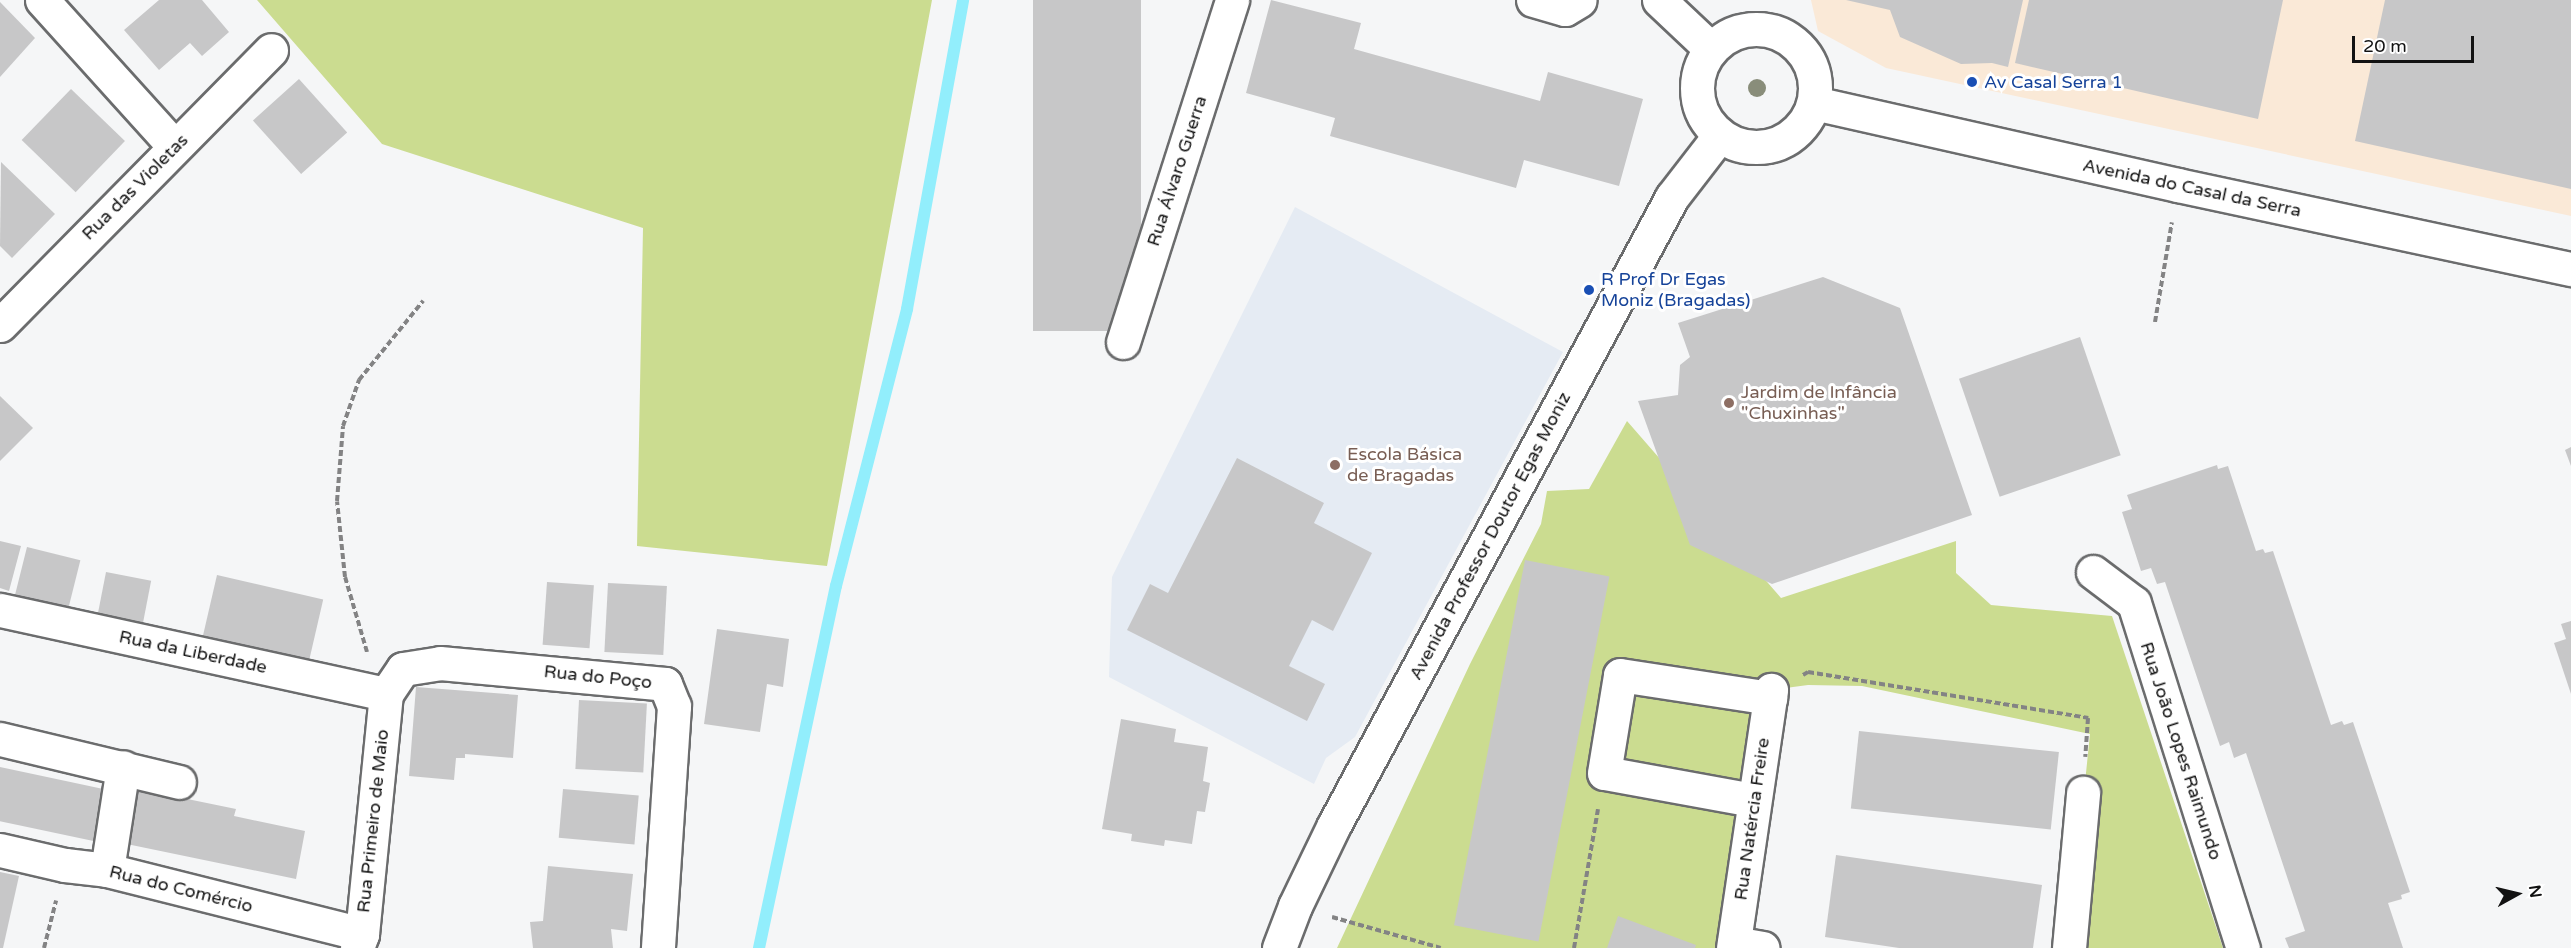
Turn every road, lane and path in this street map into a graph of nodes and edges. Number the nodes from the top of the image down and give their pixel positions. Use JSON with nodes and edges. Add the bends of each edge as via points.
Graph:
{"nodes":[{"id":1,"x":42,"y":0,"type":"edge"},
{"id":2,"x":1232,"y":0,"type":"edge"},
{"id":3,"x":1533,"y":0,"type":"edge"},
{"id":4,"x":1580,"y":0,"type":"edge"},
{"id":5,"x":1659,"y":0,"type":"edge"},
{"id":6,"x":1764,"y":14,"type":"edge"},
{"id":7,"x":1712,"y":49,"type":"junction"},
{"id":8,"x":271,"y":50,"type":"dead end"},
{"id":9,"x":1814,"y":103,"type":"junction"},
{"id":10,"x":1720,"y":135,"type":"junction"},
{"id":11,"x":175,"y":147,"type":"junction"},
{"id":12,"x":2178,"y":185,"type":"junction"},
{"id":13,"x":2571,"y":269,"type":"edge"},
{"id":14,"x":423,"y":301,"type":"dead end"},
{"id":15,"x":2155,"y":322,"type":"dead end"},
{"id":16,"x":0,"y":325,"type":"edge"},
{"id":17,"x":1122,"y":342,"type":"dead end"},
{"id":18,"x":2093,"y":572,"type":"dead end"},
{"id":19,"x":0,"y":610,"type":"edge"},
{"id":20,"x":386,"y":694,"type":"junction"},
{"id":21,"x":1770,"y":694,"type":"junction"},
{"id":22,"x":2088,"y":718,"type":"dead end"},
{"id":23,"x":0,"y":739,"type":"edge"},
{"id":24,"x":123,"y":767,"type":"junction"},
{"id":25,"x":1604,"y":773,"type":"junction"},
{"id":26,"x":179,"y":782,"type":"dead end"},
{"id":27,"x":2083,"y":793,"type":"dead end"},
{"id":28,"x":1753,"y":800,"type":"junction"},
{"id":29,"x":0,"y":850,"type":"edge"},
{"id":30,"x":65,"y":865,"type":"junction"},
{"id":31,"x":107,"y":870,"type":"junction"},
{"id":32,"x":1295,"y":906,"type":"junction"},
{"id":33,"x":359,"y":941,"type":"edge"},
{"id":34,"x":1743,"y":946,"type":"edge"},
{"id":35,"x":44,"y":948,"type":"edge"},
{"id":36,"x":658,"y":948,"type":"edge"},
{"id":37,"x":1280,"y":948,"type":"edge"},
{"id":38,"x":1441,"y":948,"type":"edge"},
{"id":39,"x":1574,"y":948,"type":"edge"},
{"id":40,"x":2069,"y":948,"type":"edge"},
{"id":41,"x":2243,"y":948,"type":"edge"}],
"edges":[{"from":1,"to":11,"type":"street"},
{"from":2,"to":17,"type":"street","name":"Rua Álvaro Guerra"},
{"from":3,"to":4,"type":"street","via":[[1565,9]]},
{"from":5,"to":7,"type":"street"},
{"from":6,"to":7,"type":"street"},
{"from":6,"to":9,"type":"street","via":[[1779,33],[1805,54],[1813,69]]},
{"from":7,"to":10,"type":"street","via":[[1697,84],[1699,103],[1707,121]]},
{"from":8,"to":11,"type":"street","name":"Rua das Violetas"},
{"from":9,"to":10,"type":"street","via":[[1806,121],[1793,135],[1775,144],[1737,144]]},
{"from":9,"to":12,"type":"street","name":"Avenida do Casal da Serra"},
{"from":10,"to":32,"type":"street","name":"Avenida Professor Doutor Egas Moniz","via":[[1672,197],[1334,825]]},
{"from":11,"to":16,"type":"street","name":"Rua das Violetas"},
{"from":12,"to":13,"type":"street","name":"Avenida do Casal da Serra"},
{"from":12,"to":15,"type":"path"},
{"from":14,"to":20,"type":"path","via":[[358,380],[343,426],[337,501],[345,577],[361,636]]},
{"from":18,"to":41,"type":"street","name":"Rua João Lopes Raimundo","via":[[2134,603]]},
{"from":19,"to":20,"type":"street","name":"Rua da Liberdade"},
{"from":20,"to":33,"type":"street","name":"Rua Primeiro de Maio"},
{"from":20,"to":36,"type":"street","name":"Rua do Poço","via":[[403,669],[440,663],[665,684],[674,706]]},
{"from":21,"to":22,"type":"path","via":[[1808,672]]},
{"from":21,"to":25,"type":"street","via":[[1620,675]]},
{"from":21,"to":28,"type":"street","name":"Rua Natércia Freire"},
{"from":23,"to":24,"type":"street"},
{"from":24,"to":26,"type":"street"},
{"from":24,"to":31,"type":"street"},
{"from":25,"to":28,"type":"street"},
{"from":25,"to":39,"type":"path"},
{"from":27,"to":40,"type":"street"},
{"from":28,"to":34,"type":"street","name":"Rua Natércia Freire"},
{"from":29,"to":30,"type":"street","name":"Rua do Comércio"},
{"from":30,"to":31,"type":"street","name":"Rua do Comércio"},
{"from":30,"to":35,"type":"path"},
{"from":31,"to":33,"type":"street","name":"Rua do Comércio"},
{"from":32,"to":37,"type":"street","name":"Avenida Professor Doutor Egas Moniz"},
{"from":32,"to":38,"type":"path"}]}
